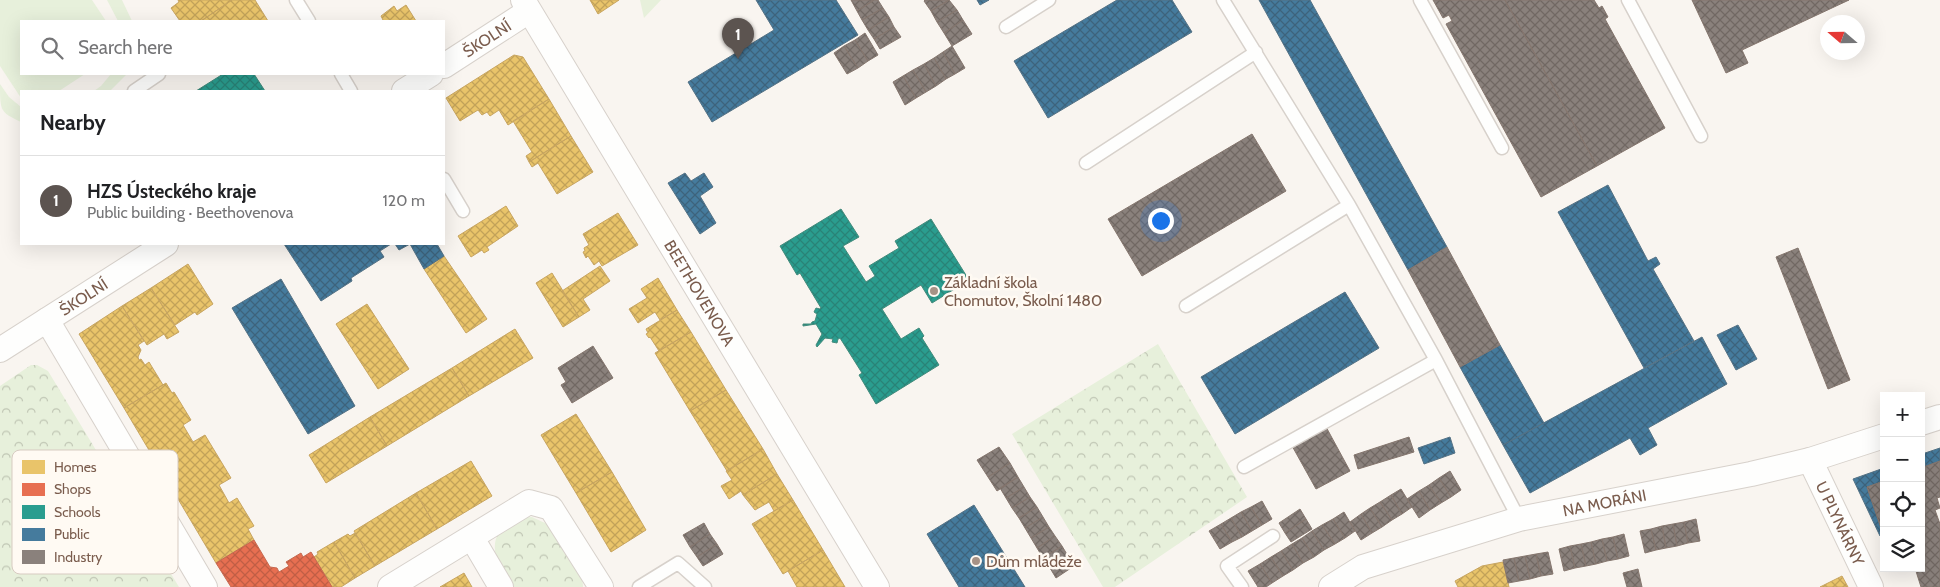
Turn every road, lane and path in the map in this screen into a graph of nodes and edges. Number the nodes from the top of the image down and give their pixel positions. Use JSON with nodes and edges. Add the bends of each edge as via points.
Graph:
{"nodes":[{"id":1,"x":296,"y":0,"type":"edge"},
{"id":2,"x":1049,"y":0,"type":"edge"},
{"id":3,"x":1223,"y":0,"type":"edge"},
{"id":4,"x":1420,"y":0,"type":"edge"},
{"id":5,"x":1628,"y":0,"type":"edge"},
{"id":6,"x":526,"y":6,"type":"edge"},
{"id":7,"x":308,"y":20,"type":"edge"},
{"id":8,"x":1006,"y":27,"type":"dead end"},
{"id":9,"x":1256,"y":52,"type":"junction"},
{"id":10,"x":445,"y":65,"type":"edge"},
{"id":11,"x":158,"y":75,"type":"edge"},
{"id":12,"x":342,"y":75,"type":"edge"},
{"id":13,"x":429,"y":75,"type":"edge"},
{"id":14,"x":135,"y":90,"type":"edge"},
{"id":15,"x":350,"y":90,"type":"edge"},
{"id":16,"x":406,"y":90,"type":"edge"},
{"id":17,"x":1701,"y":136,"type":"dead end"},
{"id":18,"x":1502,"y":148,"type":"dead end"},
{"id":19,"x":1086,"y":163,"type":"dead end"},
{"id":20,"x":445,"y":181,"type":"edge"},
{"id":21,"x":1349,"y":205,"type":"junction"},
{"id":22,"x":463,"y":211,"type":"dead end"},
{"id":23,"x":161,"y":245,"type":"edge"},
{"id":24,"x":1186,"y":306,"type":"dead end"},
{"id":25,"x":46,"y":320,"type":"junction"},
{"id":26,"x":0,"y":350,"type":"edge"},
{"id":27,"x":1436,"y":360,"type":"junction"},
{"id":28,"x":1940,"y":417,"type":"edge"},
{"id":29,"x":1925,"y":422,"type":"edge"},
{"id":30,"x":1881,"y":437,"type":"edge"},
{"id":31,"x":123,"y":450,"type":"edge"},
{"id":32,"x":1810,"y":460,"type":"junction"},
{"id":33,"x":1244,"y":467,"type":"dead end"},
{"id":34,"x":1519,"y":518,"type":"junction"},
{"id":35,"x":1273,"y":536,"type":"dead end"},
{"id":36,"x":472,"y":538,"type":"junction"},
{"id":37,"x":178,"y":542,"type":"edge"},
{"id":38,"x":205,"y":587,"type":"edge"},
{"id":39,"x":390,"y":587,"type":"edge"},
{"id":40,"x":501,"y":587,"type":"edge"},
{"id":41,"x":602,"y":587,"type":"edge"},
{"id":42,"x":639,"y":587,"type":"edge"},
{"id":43,"x":704,"y":587,"type":"edge"},
{"id":44,"x":878,"y":587,"type":"edge"},
{"id":45,"x":1242,"y":587,"type":"edge"},
{"id":46,"x":1331,"y":587,"type":"edge"},
{"id":47,"x":1871,"y":587,"type":"edge"}],
"edges":[{"from":1,"to":7,"type":"lane"},
{"from":2,"to":8,"type":"lane"},
{"from":3,"to":9,"type":"lane"},
{"from":4,"to":18,"type":"lane"},
{"from":5,"to":17,"type":"lane"},
{"from":6,"to":10,"type":"street","name":"ŠKOLNÍ"},
{"from":6,"to":44,"type":"street","name":"BEETHOVENOVA"},
{"from":9,"to":19,"type":"lane"},
{"from":9,"to":21,"type":"lane"},
{"from":11,"to":14,"type":"lane"},
{"from":12,"to":15,"type":"lane"},
{"from":13,"to":16,"type":"street"},
{"from":20,"to":22,"type":"lane"},
{"from":21,"to":24,"type":"lane"},
{"from":21,"to":27,"type":"lane"},
{"from":23,"to":25,"type":"street","name":"ŠKOLNÍ"},
{"from":25,"to":26,"type":"street","name":"ŠKOLNÍ"},
{"from":25,"to":31,"type":"street"},
{"from":27,"to":33,"type":"lane"},
{"from":27,"to":34,"type":"lane"},
{"from":28,"to":29,"type":"street"},
{"from":30,"to":32,"type":"street","name":"NA MORÁNI"},
{"from":32,"to":34,"type":"street","name":"NA MORÁNI"},
{"from":32,"to":47,"type":"street","name":"U PLYNÁRNY"},
{"from":34,"to":46,"type":"street","name":"NA MORÁNI","via":[[1363,567]]},
{"from":35,"to":45,"type":"lane","via":[[1226,566]]},
{"from":36,"to":39,"type":"street"},
{"from":36,"to":40,"type":"street"},
{"from":36,"to":41,"type":"street","via":[[529,502],[551,508]]},
{"from":37,"to":38,"type":"street"},
{"from":42,"to":43,"type":"lane","via":[[678,562]]}]}
